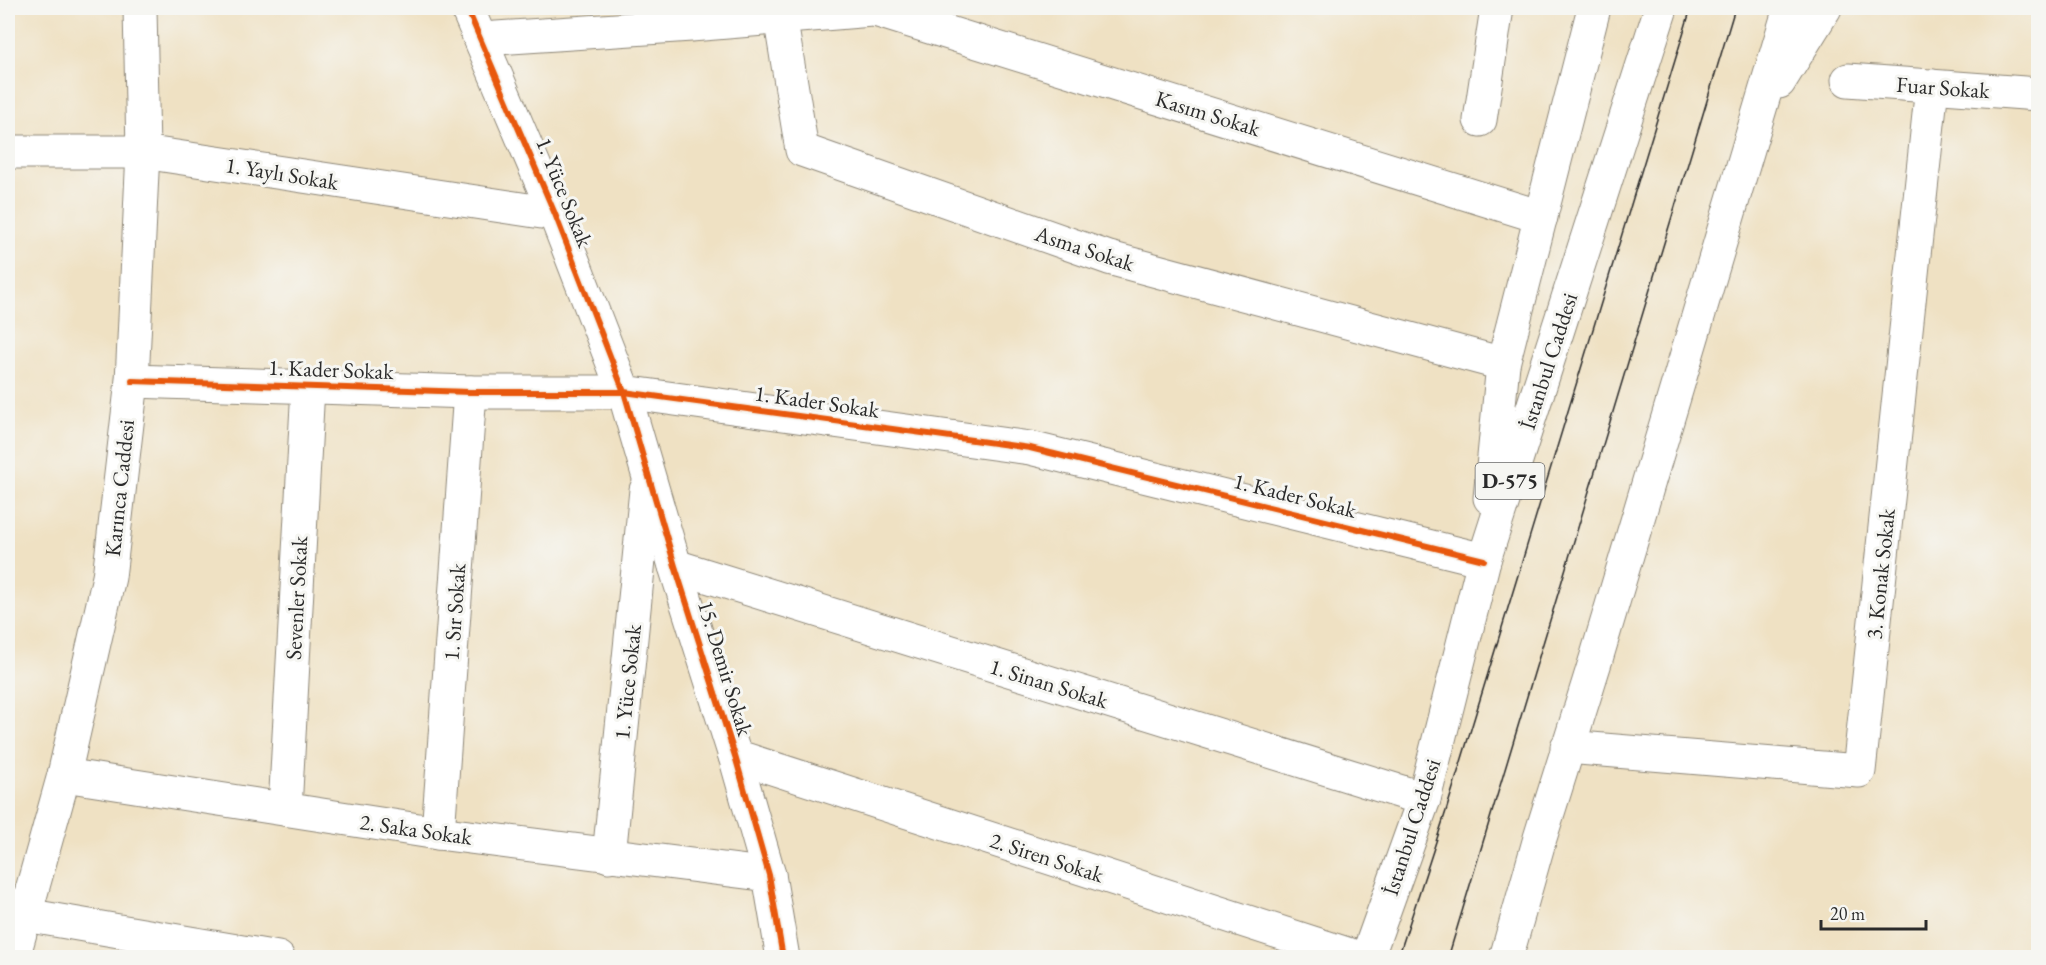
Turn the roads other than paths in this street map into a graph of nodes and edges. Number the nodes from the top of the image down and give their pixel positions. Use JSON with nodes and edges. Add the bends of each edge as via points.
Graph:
{"nodes":[{"id":1,"x":140,"y":8,"type":"edge"},
{"id":2,"x":467,"y":8,"type":"edge"},
{"id":3,"x":1497,"y":8,"type":"edge"},
{"id":4,"x":1594,"y":8,"type":"edge"},
{"id":5,"x":1661,"y":8,"type":"edge"},
{"id":6,"x":1790,"y":8,"type":"edge"},
{"id":7,"x":1825,"y":8,"type":"edge"},
{"id":8,"x":886,"y":9,"type":"edge"},
{"id":9,"x":693,"y":16,"type":"edge"},
{"id":10,"x":780,"y":16,"type":"junction"},
{"id":11,"x":482,"y":39,"type":"junction"},
{"id":12,"x":1848,"y":80,"type":"dead end"},
{"id":13,"x":1932,"y":86,"type":"junction"},
{"id":14,"x":2038,"y":94,"type":"edge"},
{"id":15,"x":1480,"y":120,"type":"dead end"},
{"id":16,"x":1755,"y":122,"type":"junction"},
{"id":17,"x":8,"y":152,"type":"edge"},
{"id":18,"x":143,"y":152,"type":"junction"},
{"id":19,"x":555,"y":214,"type":"junction"},
{"id":20,"x":1540,"y":217,"type":"junction"},
{"id":21,"x":1503,"y":364,"type":"junction"},
{"id":22,"x":132,"y":381,"type":"junction"},
{"id":23,"x":308,"y":387,"type":"junction"},
{"id":24,"x":470,"y":392,"type":"junction"},
{"id":25,"x":624,"y":392,"type":"junction"},
{"id":26,"x":648,"y":474,"type":"junction"},
{"id":27,"x":1484,"y":560,"type":"junction"},
{"id":28,"x":675,"y":566,"type":"junction"},
{"id":29,"x":1567,"y":747,"type":"junction"},
{"id":30,"x":735,"y":756,"type":"junction"},
{"id":31,"x":64,"y":775,"type":"junction"},
{"id":32,"x":1424,"y":799,"type":"junction"},
{"id":33,"x":285,"y":809,"type":"junction"},
{"id":34,"x":438,"y":833,"type":"junction"},
{"id":35,"x":609,"y":855,"type":"junction"},
{"id":36,"x":769,"y":875,"type":"junction"},
{"id":37,"x":25,"y":915,"type":"junction"},
{"id":38,"x":790,"y":955,"type":"edge"},
{"id":39,"x":13,"y":957,"type":"edge"},
{"id":40,"x":278,"y":957,"type":"edge"},
{"id":41,"x":1359,"y":957,"type":"edge"},
{"id":42,"x":1367,"y":957,"type":"edge"},
{"id":43,"x":1506,"y":957,"type":"edge"}],
"edges":[{"from":1,"to":18,"type":"main road","name":"Karınca Caddesi"},
{"from":2,"to":11,"type":"main road","name":"1. Yüce Sokak"},
{"from":3,"to":15,"type":"main road"},
{"from":4,"to":20,"type":"main road"},
{"from":5,"to":27,"type":"main road","name":"İstanbul Caddesi","number":"D-575"},
{"from":6,"to":16,"type":"main road"},
{"from":7,"to":16,"type":"main road"},
{"from":8,"to":10,"type":"main road"},
{"from":8,"to":20,"type":"main road","name":"Kasım Sokak"},
{"from":9,"to":10,"type":"main road"},
{"from":9,"to":11,"type":"main road"},
{"from":10,"to":21,"type":"main road","name":"Asma Sokak","via":[[802,150],[1109,258]]},
{"from":11,"to":19,"type":"main road","name":"1. Yüce Sokak"},
{"from":12,"to":13,"type":"main road","name":"Fuar Sokak"},
{"from":13,"to":14,"type":"main road","name":"Fuar Sokak"},
{"from":13,"to":29,"type":"main road","name":"3. Konak Sokak","via":[[1859,771]]},
{"from":16,"to":29,"type":"main road"},
{"from":17,"to":18,"type":"main road","name":"1. Yaylı Sokak"},
{"from":18,"to":19,"type":"main road","name":"1. Yaylı Sokak"},
{"from":18,"to":22,"type":"main road","name":"Karınca Caddesi"},
{"from":19,"to":25,"type":"main road","name":"1. Yüce Sokak"},
{"from":20,"to":21,"type":"main road"},
{"from":21,"to":27,"type":"main road"},
{"from":22,"to":23,"type":"main road","name":"1. Kader Sokak"},
{"from":22,"to":31,"type":"main road","name":"Karınca Caddesi","via":[[109,577]]},
{"from":23,"to":24,"type":"main road","name":"1. Kader Sokak"},
{"from":23,"to":33,"type":"main road","name":"Sevenler Sokak"},
{"from":24,"to":25,"type":"main road","name":"1. Kader Sokak"},
{"from":24,"to":34,"type":"main road","name":"1. Sır Sokak"},
{"from":25,"to":26,"type":"main road","name":"15. Demir Sokak"},
{"from":25,"to":27,"type":"main road","name":"1. Kader Sokak","via":[[1030,448]]},
{"from":26,"to":28,"type":"main road","name":"15. Demir Sokak"},
{"from":26,"to":35,"type":"main road","name":"1. Yüce Sokak"},
{"from":27,"to":32,"type":"main road","name":"İstanbul Caddesi","number":"D-575"},
{"from":28,"to":30,"type":"main road","name":"15. Demir Sokak"},
{"from":28,"to":32,"type":"main road","name":"1. Sinan Sokak"},
{"from":29,"to":43,"type":"main road"},
{"from":30,"to":36,"type":"main road","name":"15. Demir Sokak"},
{"from":30,"to":41,"type":"main road","name":"2. Siren Sokak"},
{"from":31,"to":33,"type":"main road","name":"2. Saka Sokak"},
{"from":31,"to":37,"type":"main road","name":"Karınca Caddesi"},
{"from":32,"to":42,"type":"main road","name":"İstanbul Caddesi","number":"D-575"},
{"from":33,"to":34,"type":"main road","name":"2. Saka Sokak"},
{"from":34,"to":35,"type":"main road","name":"2. Saka Sokak"},
{"from":35,"to":36,"type":"main road","name":"2. Saka Sokak"},
{"from":36,"to":38,"type":"main road","name":"15. Demir Sokak"},
{"from":37,"to":39,"type":"main road","name":"Karınca Caddesi"},
{"from":37,"to":40,"type":"main road"}]}
